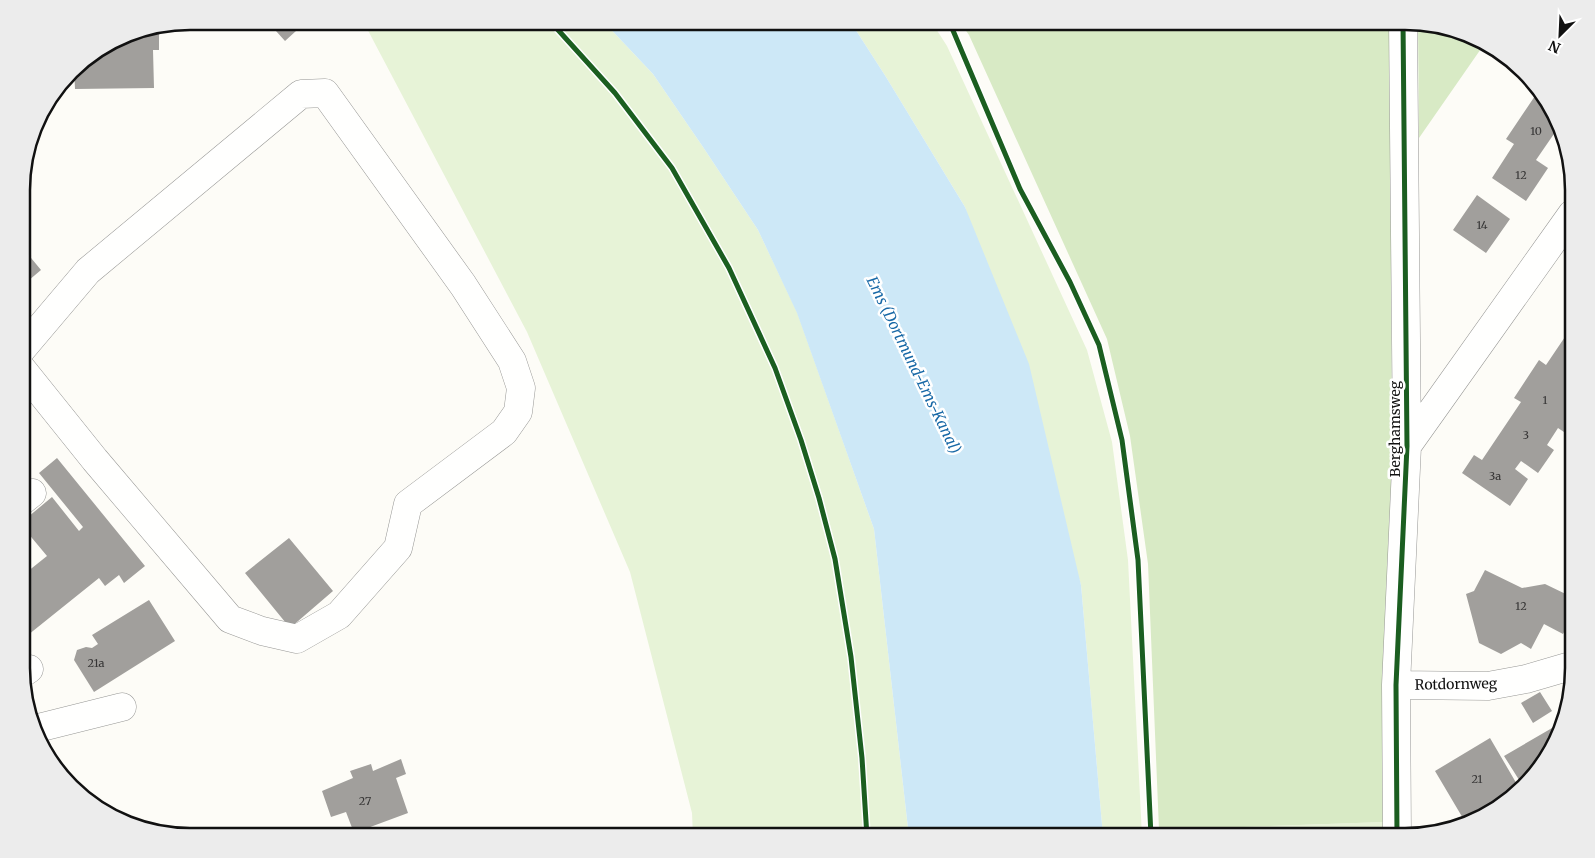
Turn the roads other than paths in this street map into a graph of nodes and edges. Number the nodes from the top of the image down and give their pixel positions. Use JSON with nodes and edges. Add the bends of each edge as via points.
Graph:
{"nodes":[{"id":1,"x":1403,"y":30,"type":"edge"},
{"id":2,"x":1565,"y":224,"type":"edge"},
{"id":3,"x":30,"y":340,"type":"edge"},
{"id":4,"x":30,"y":379,"type":"edge"},
{"id":5,"x":1407,"y":446,"type":"junction"},
{"id":6,"x":1565,"y":668,"type":"edge"},
{"id":7,"x":1396,"y":685,"type":"junction"},
{"id":8,"x":122,"y":707,"type":"dead end"},
{"id":9,"x":41,"y":727,"type":"edge"},
{"id":10,"x":1397,"y":828,"type":"edge"}],
"edges":[{"from":1,"to":5,"type":"street","name":"Berghamsweg"},
{"from":2,"to":5,"type":"street","name":"Berghamsweg"},
{"from":3,"to":4,"type":"street","via":[[88,271],[301,94],[326,93],[463,285],[512,361],[521,388],[518,412],[504,432],[408,504],[398,548],[338,615],[297,639],[262,632],[230,619]]},
{"from":5,"to":7,"type":"street","name":"Berghamsweg"},
{"from":6,"to":7,"type":"street","name":"Rotdornweg","via":[[1526,680],[1488,686]]},
{"from":7,"to":10,"type":"street","name":"Berghamsweg"},
{"from":8,"to":9,"type":"street"}]}
